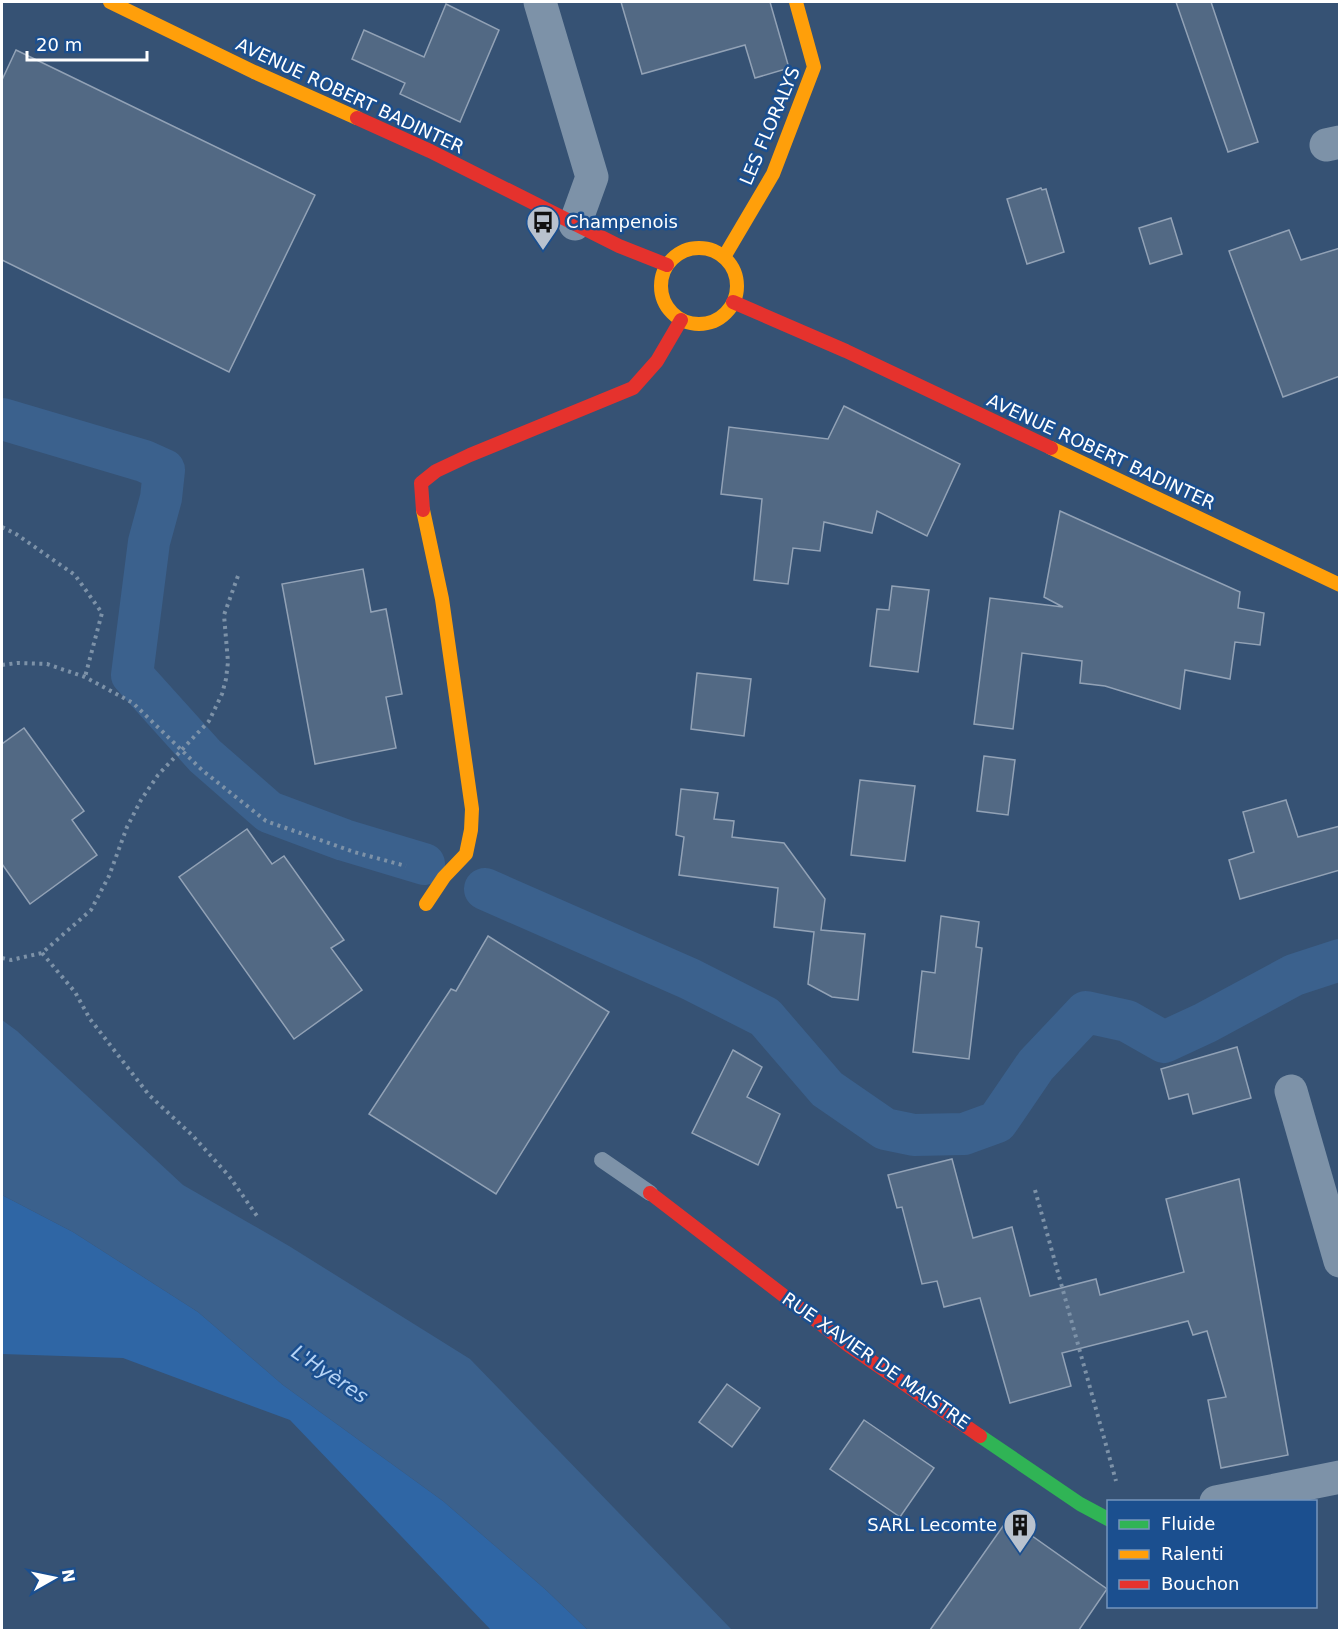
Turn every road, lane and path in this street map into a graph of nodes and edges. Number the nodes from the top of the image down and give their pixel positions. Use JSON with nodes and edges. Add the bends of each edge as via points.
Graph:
{"nodes":[{"id":1,"x":111,"y":2,"type":"edge"},
{"id":2,"x":540,"y":2,"type":"edge"},
{"id":3,"x":796,"y":2,"type":"edge"},
{"id":4,"x":575,"y":224,"type":"junction"},
{"id":5,"x":724,"y":257,"type":"junction"},
{"id":6,"x":667,"y":265,"type":"junction"},
{"id":7,"x":733,"y":302,"type":"junction"},
{"id":8,"x":681,"y":320,"type":"junction"},
{"id":9,"x":2,"y":527,"type":"edge"},
{"id":10,"x":239,"y":573,"type":"dead end"},
{"id":11,"x":1340,"y":585,"type":"edge"},
{"id":12,"x":2,"y":665,"type":"edge"},
{"id":13,"x":85,"y":677,"type":"junction"},
{"id":14,"x":181,"y":751,"type":"junction"},
{"id":15,"x":444,"y":877,"type":"junction"},
{"id":16,"x":426,"y":904,"type":"dead end"},
{"id":17,"x":42,"y":953,"type":"junction"},
{"id":18,"x":2,"y":958,"type":"edge"},
{"id":19,"x":1291,"y":1091,"type":"dead end"},
{"id":20,"x":602,"y":1160,"type":"dead end"},
{"id":21,"x":1035,"y":1190,"type":"dead end"},
{"id":22,"x":650,"y":1193,"type":"joint"},
{"id":23,"x":257,"y":1216,"type":"dead end"},
{"id":24,"x":1340,"y":1261,"type":"edge"},
{"id":25,"x":1340,"y":1477,"type":"edge"},
{"id":26,"x":1117,"y":1484,"type":"dead end"},
{"id":27,"x":1226,"y":1500,"type":"edge"},
{"id":28,"x":1107,"y":1518,"type":"edge"}],
"edges":[{"from":1,"to":4,"type":"street","name":"AVENUE ROBERT BADINTER","via":[[430,151]]},
{"from":2,"to":4,"type":"street","via":[[592,177]]},
{"from":3,"to":5,"type":"street","name":"LES FLORALYS","via":[[814,67],[773,174]]},
{"from":4,"to":6,"type":"street","name":"AVENUE ROBERT BADINTER"},
{"from":5,"to":6,"type":"street","via":[[693,248]]},
{"from":5,"to":7,"type":"street","via":[[736,278]]},
{"from":6,"to":8,"type":"street","via":[[662,277],[664,302]]},
{"from":7,"to":8,"type":"street","via":[[711,322]]},
{"from":7,"to":11,"type":"street","name":"AVENUE ROBERT BADINTER","via":[[846,351]]},
{"from":8,"to":15,"type":"street","via":[[657,361],[633,388],[470,455],[421,483],[472,809],[466,854]]},
{"from":9,"to":13,"type":"path","via":[[75,575],[102,613]]},
{"from":10,"to":14,"type":"path","via":[[224,615],[228,662],[224,686],[209,721]]},
{"from":12,"to":13,"type":"path","via":[[47,664]]},
{"from":13,"to":14,"type":"path","via":[[133,703]]},
{"from":14,"to":15,"type":"path","via":[[266,821],[354,852]]},
{"from":14,"to":17,"type":"path","via":[[141,800],[91,909]]},
{"from":15,"to":16,"type":"street"},
{"from":17,"to":18,"type":"path","via":[[11,960]]},
{"from":17,"to":23,"type":"path","via":[[149,1095],[229,1176]]},
{"from":19,"to":24,"type":"street"},
{"from":20,"to":22,"type":"lane"},
{"from":21,"to":26,"type":"path"},
{"from":22,"to":28,"type":"street","name":"RUE XAVIER DE MAISTRE","via":[[848,1345],[1080,1504]]},
{"from":25,"to":27,"type":"street"}]}
